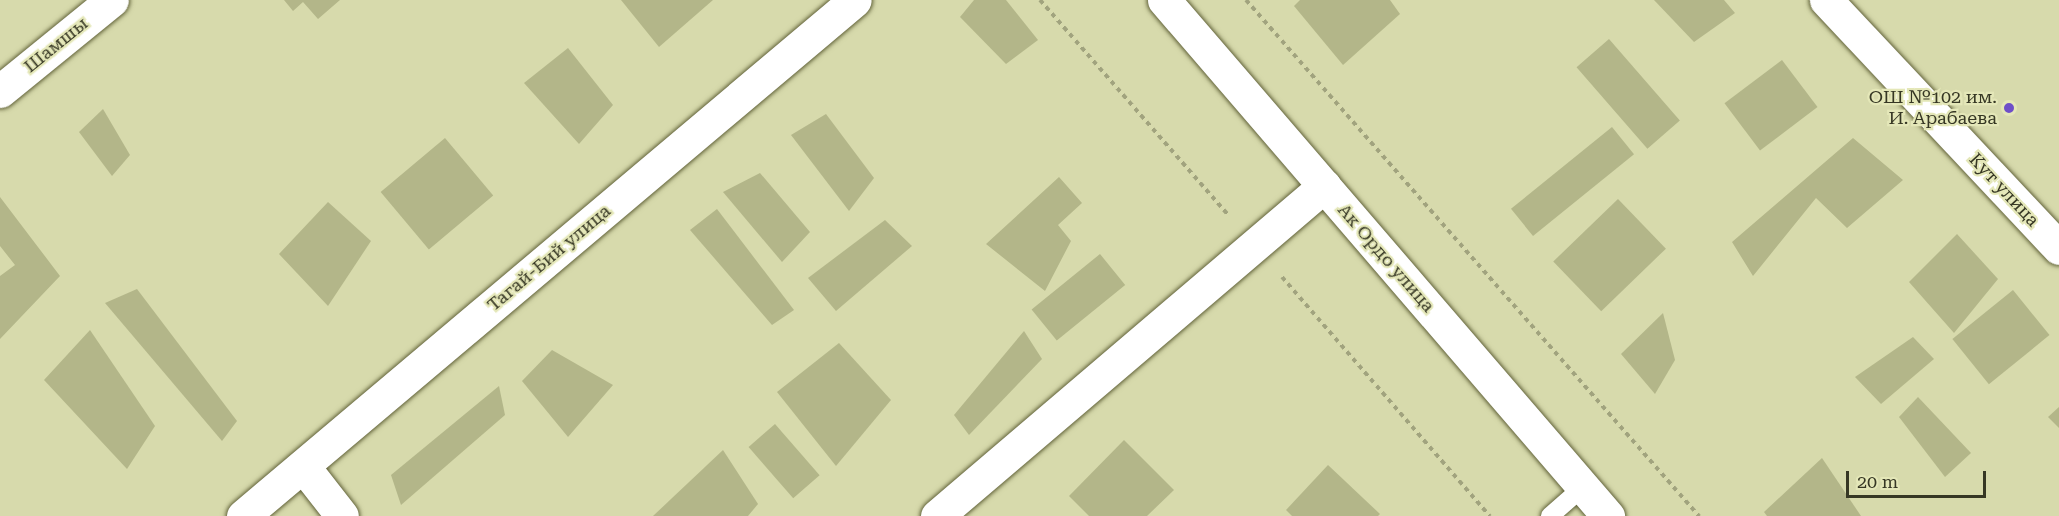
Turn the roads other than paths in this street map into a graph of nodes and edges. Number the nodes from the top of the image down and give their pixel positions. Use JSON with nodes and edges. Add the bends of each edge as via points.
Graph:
{"nodes":[{"id":1,"x":112,"y":0,"type":"edge"},
{"id":2,"x":855,"y":0,"type":"edge"},
{"id":3,"x":1164,"y":0,"type":"edge"},
{"id":4,"x":1826,"y":0,"type":"edge"},
{"id":5,"x":0,"y":91,"type":"edge"},
{"id":6,"x":1324,"y":186,"type":"junction"},
{"id":7,"x":2059,"y":248,"type":"edge"},
{"id":8,"x":303,"y":466,"type":"junction"},
{"id":9,"x":1583,"y":487,"type":"junction"},
{"id":10,"x":243,"y":516,"type":"edge"},
{"id":11,"x":342,"y":516,"type":"edge"},
{"id":12,"x":937,"y":516,"type":"edge"},
{"id":13,"x":1550,"y":516,"type":"edge"},
{"id":14,"x":1608,"y":516,"type":"edge"}],
"edges":[{"from":1,"to":5,"type":"street","name":"Шамшы"},
{"from":2,"to":8,"type":"street","name":"Тагай-Бий улица"},
{"from":3,"to":6,"type":"street","name":"Ак Ордо улица"},
{"from":4,"to":7,"type":"street","name":"Кут улица"},
{"from":6,"to":9,"type":"street","name":"Ак Ордо улица"},
{"from":6,"to":12,"type":"street"},
{"from":8,"to":10,"type":"street","name":"Тагай-Бий улица"},
{"from":8,"to":11,"type":"street"},
{"from":9,"to":13,"type":"lane"},
{"from":9,"to":14,"type":"street","name":"Ак Ордо улица"}]}
